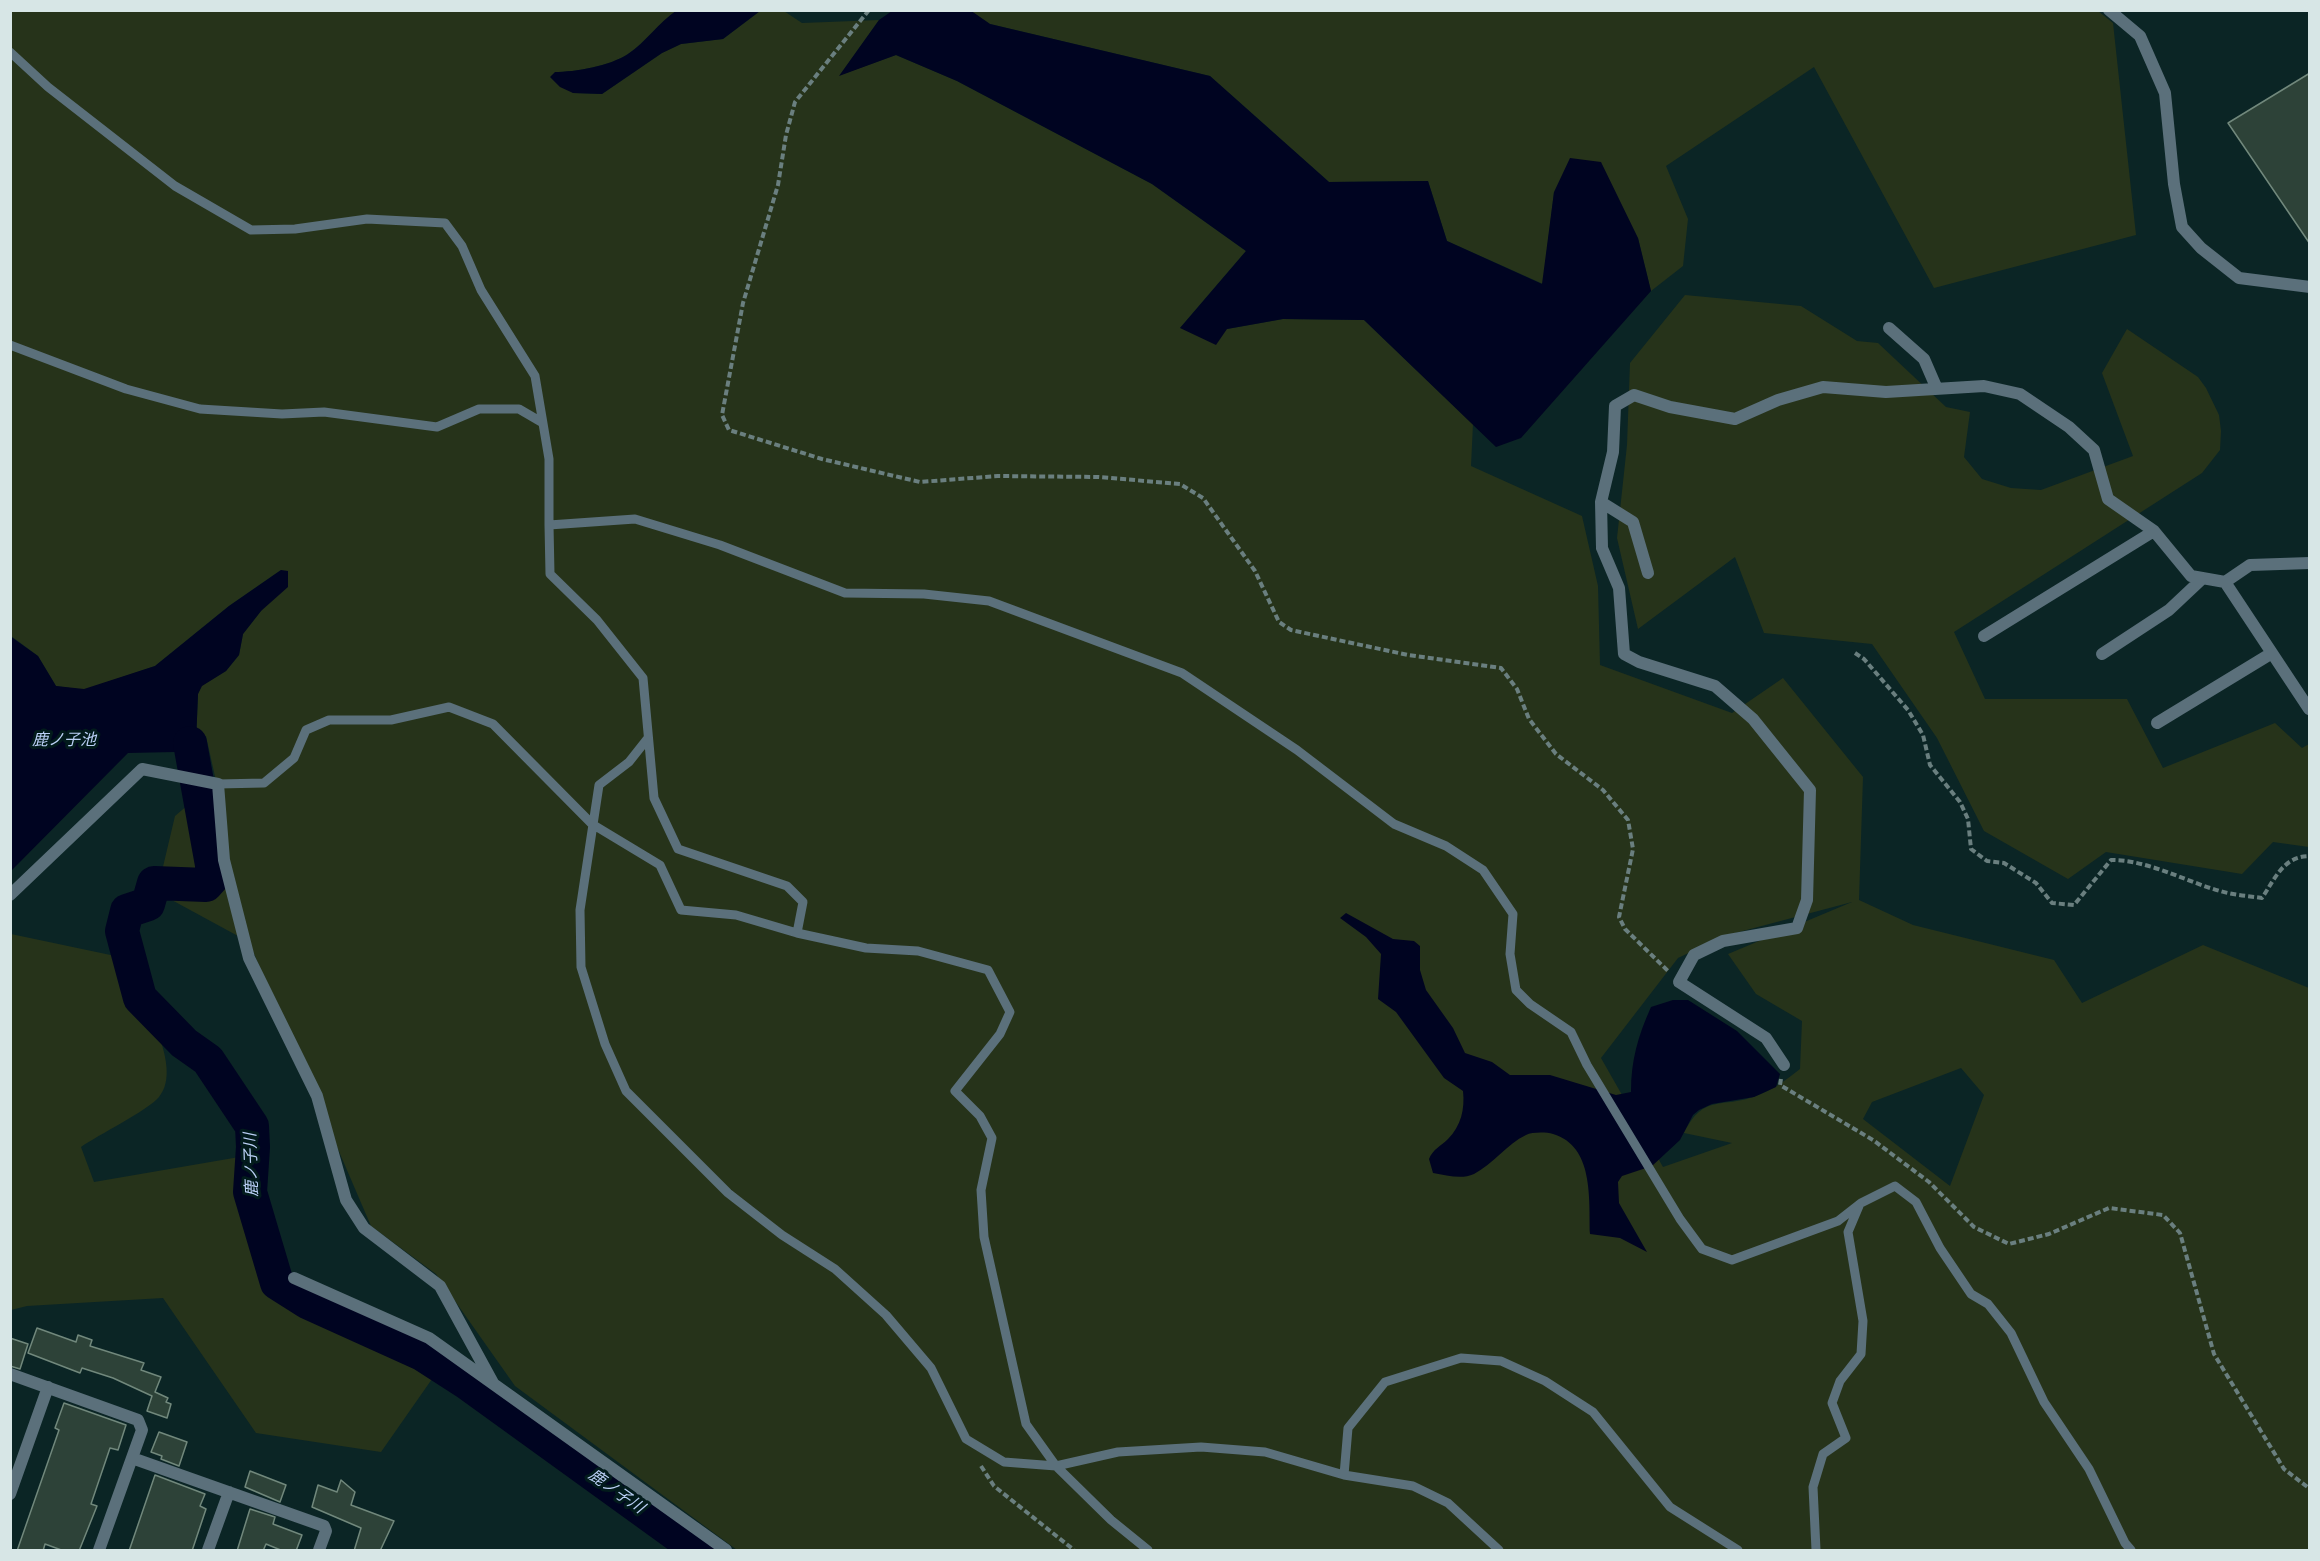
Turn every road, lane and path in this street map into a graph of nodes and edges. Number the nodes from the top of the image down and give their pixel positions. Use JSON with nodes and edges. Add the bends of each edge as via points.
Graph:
{"nodes":[{"id":1,"x":869,"y":10,"type":"edge"},
{"id":2,"x":2109,"y":10,"type":"edge"},
{"id":3,"x":10,"y":52,"type":"edge"},
{"id":4,"x":2310,"y":287,"type":"edge"},
{"id":5,"x":1889,"y":328,"type":"dead end"},
{"id":6,"x":10,"y":345,"type":"edge"},
{"id":7,"x":1936,"y":389,"type":"junction"},
{"id":8,"x":543,"y":423,"type":"junction"},
{"id":9,"x":1601,"y":502,"type":"junction"},
{"id":10,"x":549,"y":525,"type":"junction"},
{"id":11,"x":2154,"y":531,"type":"junction"},
{"id":12,"x":2310,"y":564,"type":"edge"},
{"id":13,"x":1648,"y":573,"type":"dead end"},
{"id":14,"x":2203,"y":578,"type":"junction"},
{"id":15,"x":2225,"y":582,"type":"junction"},
{"id":16,"x":1984,"y":636,"type":"dead end"},
{"id":17,"x":1855,"y":653,"type":"dead end"},
{"id":18,"x":2272,"y":653,"type":"junction"},
{"id":19,"x":2102,"y":654,"type":"dead end"},
{"id":20,"x":2309,"y":709,"type":"edge"},
{"id":21,"x":2157,"y":723,"type":"dead end"},
{"id":22,"x":648,"y":738,"type":"junction"},
{"id":23,"x":218,"y":784,"type":"junction"},
{"id":24,"x":592,"y":824,"type":"junction"},
{"id":25,"x":2310,"y":856,"type":"edge"},
{"id":26,"x":10,"y":896,"type":"edge"},
{"id":27,"x":797,"y":933,"type":"junction"},
{"id":28,"x":1679,"y":982,"type":"junction"},
{"id":29,"x":1784,"y":1065,"type":"joint"},
{"id":30,"x":1861,"y":1203,"type":"junction"},
{"id":31,"x":294,"y":1278,"type":"dead end"},
{"id":32,"x":10,"y":1374,"type":"edge"},
{"id":33,"x":493,"y":1383,"type":"junction"},
{"id":34,"x":48,"y":1387,"type":"junction"},
{"id":35,"x":966,"y":1439,"type":"junction"},
{"id":36,"x":132,"y":1458,"type":"junction"},
{"id":37,"x":1056,"y":1466,"type":"junction"},
{"id":38,"x":1344,"y":1475,"type":"junction"},
{"id":39,"x":2310,"y":1489,"type":"edge"},
{"id":40,"x":229,"y":1492,"type":"junction"},
{"id":41,"x":10,"y":1494,"type":"edge"},
{"id":42,"x":99,"y":1551,"type":"edge"},
{"id":43,"x":208,"y":1551,"type":"edge"},
{"id":44,"x":319,"y":1551,"type":"edge"},
{"id":45,"x":726,"y":1551,"type":"edge"},
{"id":46,"x":1074,"y":1551,"type":"edge"},
{"id":47,"x":1148,"y":1551,"type":"edge"},
{"id":48,"x":1499,"y":1551,"type":"edge"},
{"id":49,"x":1738,"y":1551,"type":"edge"},
{"id":50,"x":1816,"y":1551,"type":"edge"},
{"id":51,"x":2131,"y":1551,"type":"edge"}],
"edges":[{"from":1,"to":28,"type":"path","via":[[795,102],[741,315],[722,415],[729,430],[822,459],[920,482],[1076,476],[1180,483],[1203,498],[1255,571],[1279,622],[1291,630],[1408,655],[1501,669],[1516,688],[1529,719],[1556,754],[1603,790],[1628,820],[1633,849],[1619,917],[1625,929]]},
{"from":2,"to":4,"type":"street","via":[[2140,36],[2165,93],[2182,227],[2239,278]]},
{"from":3,"to":8,"type":"lane","via":[[48,87],[175,186],[251,230],[295,229],[367,219],[445,223],[535,376]]},
{"from":5,"to":7,"type":"street","via":[[1924,359]]},
{"from":6,"to":8,"type":"lane","via":[[126,389],[200,409],[282,414],[324,412],[437,427],[479,410],[519,409]]},
{"from":7,"to":9,"type":"street","via":[[1886,392],[1823,387],[1778,400],[1735,419],[1670,407],[1634,395],[1615,406],[1613,452]]},
{"from":7,"to":11,"type":"street","via":[[1984,386],[2020,394],[2069,427],[2094,450],[2108,500]]},
{"from":8,"to":10,"type":"lane","via":[[549,459]]},
{"from":9,"to":13,"type":"street","via":[[1633,522]]},
{"from":9,"to":28,"type":"street","via":[[1602,548],[1619,588],[1624,654],[1715,686],[1753,719],[1810,790],[1807,900],[1797,928],[1724,941],[1694,955]]},
{"from":10,"to":22,"type":"lane","via":[[550,574],[597,620],[643,678]]},
{"from":10,"to":30,"type":"lane","via":[[635,519],[720,545],[845,592],[989,601],[1182,673],[1297,750],[1394,824],[1446,846],[1483,870],[1513,914],[1510,954],[1516,990],[1530,1005],[1571,1032],[1587,1065],[1702,1249],[1732,1260],[1838,1221]]},
{"from":11,"to":14,"type":"street","via":[[2191,576]]},
{"from":11,"to":16,"type":"street"},
{"from":12,"to":15,"type":"street","via":[[2250,565]]},
{"from":14,"to":15,"type":"street"},
{"from":14,"to":19,"type":"street","via":[[2169,610]]},
{"from":15,"to":18,"type":"street"},
{"from":17,"to":25,"type":"path","via":[[1908,710],[1923,735],[1930,765],[1960,802],[1968,819],[1971,849],[1987,861],[2004,863],[2036,883],[2052,903],[2074,905],[2111,860],[2164,870],[2221,891],[2262,898],[2280,868],[2298,856]]},
{"from":18,"to":20,"type":"street"},
{"from":18,"to":21,"type":"street"},
{"from":22,"to":24,"type":"lane","via":[[629,762],[599,785]]},
{"from":22,"to":27,"type":"lane","via":[[654,798],[678,849],[787,886],[803,902]]},
{"from":23,"to":24,"type":"lane","via":[[264,783],[294,758],[306,729],[330,720],[391,720],[449,707],[493,724]]},
{"from":23,"to":26,"type":"street","via":[[142,769]]},
{"from":23,"to":33,"type":"street","via":[[224,860],[249,958],[317,1096],[346,1200],[364,1228],[440,1286]]},
{"from":24,"to":27,"type":"lane","via":[[660,865],[681,910],[736,915]]},
{"from":24,"to":35,"type":"lane","via":[[580,910],[581,967],[605,1044],[626,1091],[728,1193],[835,1269],[886,1315],[931,1368]]},
{"from":27,"to":37,"type":"lane","via":[[866,948],[918,951],[988,970],[1010,1012],[1000,1034],[955,1092],[981,1116],[992,1138],[981,1190],[984,1237],[1026,1424]]},
{"from":28,"to":29,"type":"street","via":[[1766,1038]]},
{"from":29,"to":39,"type":"path","via":[[1780,1085],[1874,1140],[1929,1182],[1974,1227],[2009,1244],[2049,1234],[2109,1208],[2163,1215],[2180,1233],[2214,1354],[2284,1469]]},
{"from":30,"to":50,"type":"lane","via":[[1848,1232],[1863,1322],[1861,1354],[1840,1382],[1832,1402],[1846,1438],[1823,1454],[1814,1487]]},
{"from":30,"to":51,"type":"lane","via":[[1896,1186],[1916,1202],[1940,1248],[1971,1294],[1988,1304],[2011,1333],[2044,1402],[2089,1469]]},
{"from":31,"to":33,"type":"street","via":[[429,1338]]},
{"from":32,"to":34,"type":"street"},
{"from":33,"to":45,"type":"street"},
{"from":34,"to":36,"type":"street","via":[[138,1420],[142,1430]]},
{"from":34,"to":41,"type":"street"},
{"from":35,"to":37,"type":"lane","via":[[1004,1462]]},
{"from":35,"to":46,"type":"path","via":[[994,1486]]},
{"from":36,"to":40,"type":"street"},
{"from":36,"to":42,"type":"street"},
{"from":37,"to":38,"type":"lane","via":[[1118,1452],[1201,1447],[1265,1452]]},
{"from":37,"to":47,"type":"lane"},
{"from":38,"to":48,"type":"lane","via":[[1413,1486],[1448,1503]]},
{"from":38,"to":49,"type":"lane","via":[[1348,1428],[1385,1382],[1461,1358],[1501,1361],[1545,1381],[1593,1412],[1670,1507]]},
{"from":40,"to":43,"type":"street"},
{"from":40,"to":44,"type":"street","via":[[324,1526]]}]}
